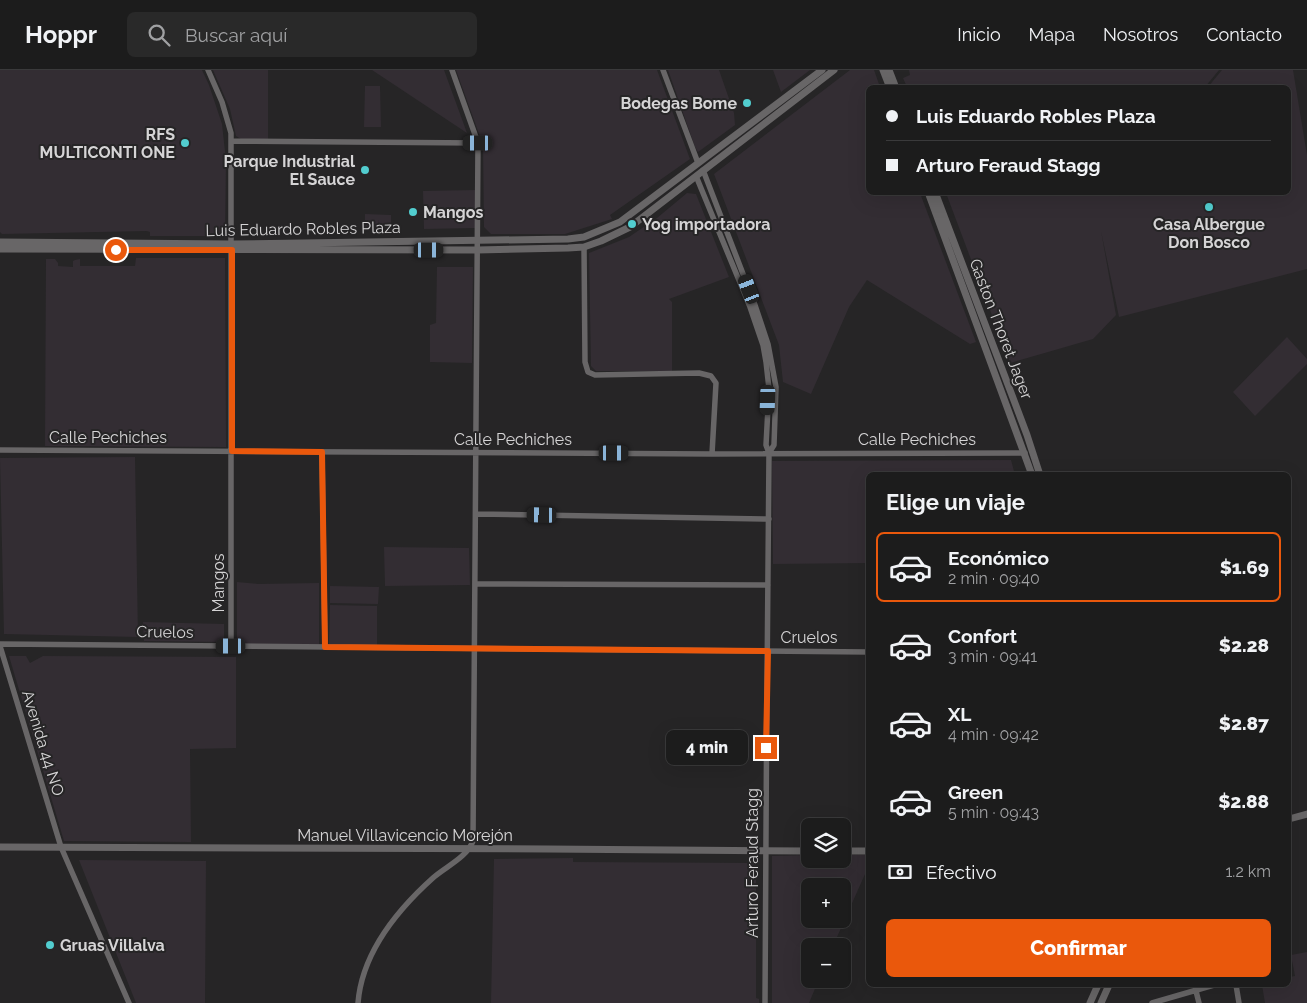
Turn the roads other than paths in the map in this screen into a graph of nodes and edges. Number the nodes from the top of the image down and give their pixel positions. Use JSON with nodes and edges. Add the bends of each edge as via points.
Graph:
{"nodes":[{"id":1,"x":208,"y":70,"type":"edge"},
{"id":2,"x":452,"y":70,"type":"edge"},
{"id":3,"x":663,"y":70,"type":"edge"},
{"id":4,"x":822,"y":70,"type":"edge"},
{"id":5,"x":834,"y":70,"type":"edge"},
{"id":6,"x":883,"y":70,"type":"edge"},
{"id":7,"x":889,"y":70,"type":"edge"},
{"id":8,"x":889,"y":85,"type":"edge"},
{"id":9,"x":895,"y":85,"type":"edge"},
{"id":10,"x":231,"y":141,"type":"junction"},
{"id":11,"x":478,"y":143,"type":"junction"},
{"id":12,"x":698,"y":163,"type":"junction"},
{"id":13,"x":703,"y":170,"type":"junction"},
{"id":14,"x":696,"y":176,"type":"junction"},
{"id":15,"x":929,"y":195,"type":"edge"},
{"id":16,"x":936,"y":195,"type":"edge"},
{"id":17,"x":478,"y":240,"type":"junction"},
{"id":18,"x":0,"y":242,"type":"edge"},
{"id":19,"x":232,"y":247,"type":"junction"},
{"id":20,"x":584,"y":247,"type":"junction"},
{"id":21,"x":0,"y":249,"type":"edge"},
{"id":22,"x":477,"y":250,"type":"junction"},
{"id":23,"x":0,"y":450,"type":"edge"},
{"id":24,"x":232,"y":451,"type":"junction"},
{"id":25,"x":322,"y":452,"type":"junction"},
{"id":26,"x":476,"y":452,"type":"junction"},
{"id":27,"x":769,"y":453,"type":"junction"},
{"id":28,"x":1025,"y":453,"type":"junction"},
{"id":29,"x":712,"y":454,"type":"junction"},
{"id":30,"x":1031,"y":472,"type":"edge"},
{"id":31,"x":1039,"y":472,"type":"edge"},
{"id":32,"x":476,"y":514,"type":"junction"},
{"id":33,"x":769,"y":519,"type":"junction"},
{"id":34,"x":475,"y":584,"type":"junction"},
{"id":35,"x":768,"y":585,"type":"junction"},
{"id":36,"x":0,"y":645,"type":"edge"},
{"id":37,"x":231,"y":646,"type":"junction"},
{"id":38,"x":325,"y":647,"type":"junction"},
{"id":39,"x":475,"y":648,"type":"junction"},
{"id":40,"x":768,"y":651,"type":"junction"},
{"id":41,"x":866,"y":652,"type":"edge"},
{"id":42,"x":1307,"y":814,"type":"edge"},
{"id":43,"x":1291,"y":818,"type":"edge"},
{"id":44,"x":0,"y":847,"type":"edge"},
{"id":45,"x":60,"y":848,"type":"junction"},
{"id":46,"x":470,"y":848,"type":"junction"},
{"id":47,"x":766,"y":851,"type":"junction"},
{"id":48,"x":801,"y":851,"type":"edge"},
{"id":49,"x":851,"y":851,"type":"edge"},
{"id":50,"x":866,"y":851,"type":"edge"},
{"id":51,"x":1097,"y":987,"type":"edge"},
{"id":52,"x":1108,"y":987,"type":"edge"},
{"id":53,"x":1207,"y":987,"type":"edge"},
{"id":54,"x":1236,"y":987,"type":"edge"},
{"id":55,"x":1196,"y":990,"type":"junction"},
{"id":56,"x":129,"y":1003,"type":"edge"},
{"id":57,"x":358,"y":1003,"type":"edge"},
{"id":58,"x":765,"y":1003,"type":"edge"},
{"id":59,"x":1090,"y":1003,"type":"edge"},
{"id":60,"x":1101,"y":1003,"type":"edge"},
{"id":61,"x":1152,"y":1003,"type":"edge"},
{"id":62,"x":1199,"y":1003,"type":"edge"},
{"id":63,"x":1239,"y":1003,"type":"edge"}],
"edges":[{"from":1,"to":10,"type":"street","name":"Mangos","via":[[222,102]]},
{"from":2,"to":11,"type":"street"},
{"from":3,"to":12,"type":"street"},
{"from":4,"to":12,"type":"street","name":"Luis Eduardo Robles Plaza"},
{"from":5,"to":13,"type":"street","name":"Luis Eduardo Robles Plaza"},
{"from":6,"to":8,"type":"street"},
{"from":7,"to":9,"type":"street"},
{"from":10,"to":11,"type":"street"},
{"from":10,"to":19,"type":"street","name":"Mangos"},
{"from":11,"to":17,"type":"street"},
{"from":12,"to":17,"type":"street","name":"Luis Eduardo Robles Plaza","via":[[620,222],[590,234],[568,239]]},
{"from":13,"to":14,"type":"street","name":"Luis Eduardo Robles Plaza"},
{"from":13,"to":27,"type":"street","name":"Arturo Feraud Stagg","via":[[756,305],[770,352],[776,387],[774,445]]},
{"from":14,"to":20,"type":"street","name":"Luis Eduardo Robles Plaza","via":[[630,227]]},
{"from":14,"to":27,"type":"street","name":"Arturo Feraud Stagg","via":[[763,345],[768,376],[766,445]]},
{"from":15,"to":28,"type":"street","name":"Gaston Thoret Jager"},
{"from":16,"to":31,"type":"street","name":"Gaston Thoret Jager"},
{"from":17,"to":19,"type":"street","name":"Luis Eduardo Robles Plaza"},
{"from":17,"to":22,"type":"street"},
{"from":18,"to":19,"type":"street","name":"Luis Eduardo Robles Plaza"},
{"from":19,"to":21,"type":"street","name":"Luis Eduardo Robles Plaza"},
{"from":19,"to":22,"type":"street","name":"Luis Eduardo Robles Plaza"},
{"from":19,"to":24,"type":"street","name":"Mangos"},
{"from":20,"to":22,"type":"street","name":"Luis Eduardo Robles Plaza"},
{"from":20,"to":29,"type":"street","via":[[585,362],[588,372],[595,375],[699,373],[711,376],[716,384]]},
{"from":22,"to":26,"type":"street"},
{"from":23,"to":24,"type":"street","name":"Calle Pechiches"},
{"from":24,"to":25,"type":"street","name":"Calle Pechiches"},
{"from":24,"to":37,"type":"street","name":"Mangos"},
{"from":25,"to":26,"type":"street","name":"Calle Pechiches"},
{"from":25,"to":38,"type":"street"},
{"from":26,"to":29,"type":"street","name":"Calle Pechiches"},
{"from":26,"to":32,"type":"street"},
{"from":27,"to":28,"type":"street","name":"Calle Pechiches"},
{"from":27,"to":29,"type":"street","name":"Calle Pechiches"},
{"from":27,"to":33,"type":"street","name":"Arturo Feraud Stagg"},
{"from":28,"to":30,"type":"street","name":"Gaston Thoret Jager"},
{"from":32,"to":33,"type":"street"},
{"from":32,"to":34,"type":"street"},
{"from":33,"to":35,"type":"street","name":"Arturo Feraud Stagg"},
{"from":34,"to":35,"type":"street"},
{"from":34,"to":39,"type":"street"},
{"from":35,"to":40,"type":"street","name":"Arturo Feraud Stagg"},
{"from":36,"to":37,"type":"street","name":"Cruelos"},
{"from":36,"to":45,"type":"street","name":"Avenida 44 NO"},
{"from":37,"to":38,"type":"street","name":"Cruelos"},
{"from":38,"to":39,"type":"street","name":"Cruelos"},
{"from":39,"to":40,"type":"street","name":"Cruelos"},
{"from":39,"to":46,"type":"street","via":[[473,841]]},
{"from":40,"to":41,"type":"street","name":"Cruelos"},
{"from":40,"to":47,"type":"street","name":"Arturo Feraud Stagg"},
{"from":42,"to":43,"type":"street"},
{"from":44,"to":45,"type":"street","name":"Manuel Villavicencio Morejón"},
{"from":45,"to":46,"type":"street","name":"Manuel Villavicencio Morejón"},
{"from":45,"to":56,"type":"street","name":"Avenida 44 NO"},
{"from":46,"to":47,"type":"street","name":"Manuel Villavicencio Morejón"},
{"from":46,"to":57,"type":"street","via":[[434,876],[396,914],[370,955]]},
{"from":47,"to":48,"type":"street","name":"Manuel Villavicencio Morejón"},
{"from":47,"to":58,"type":"street","name":"Arturo Feraud Stagg"},
{"from":49,"to":50,"type":"street"},
{"from":51,"to":59,"type":"street"},
{"from":52,"to":60,"type":"street"},
{"from":53,"to":55,"type":"street"},
{"from":54,"to":63,"type":"street"},
{"from":55,"to":61,"type":"street"},
{"from":55,"to":62,"type":"street"}]}
